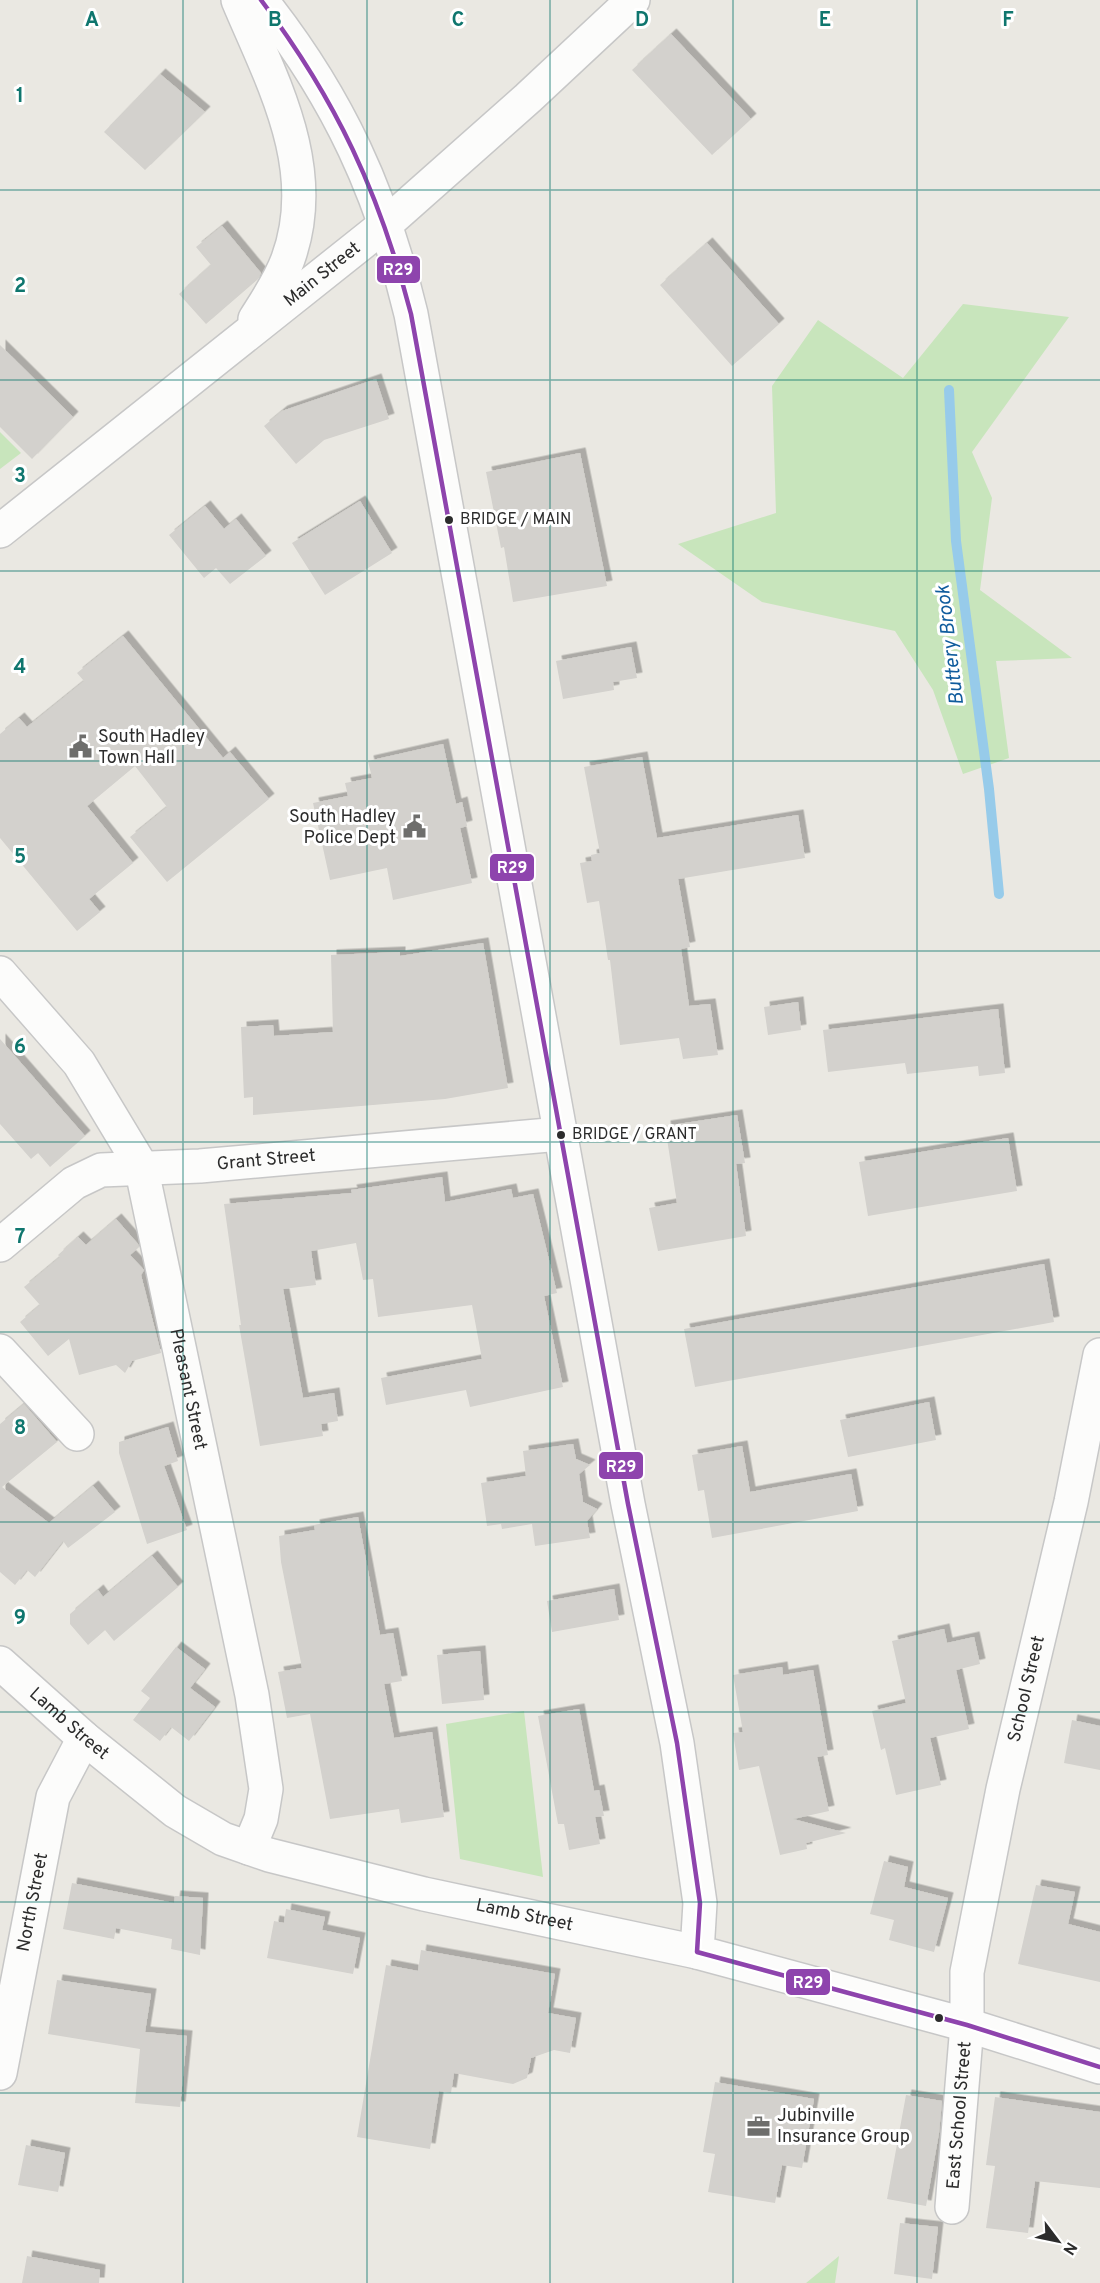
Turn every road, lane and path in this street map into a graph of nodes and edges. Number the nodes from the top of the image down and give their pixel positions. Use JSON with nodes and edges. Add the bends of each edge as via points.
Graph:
{"nodes":[{"id":1,"x":238,"y":0,"type":"edge"},
{"id":2,"x":261,"y":0,"type":"edge"},
{"id":3,"x":633,"y":0,"type":"edge"},
{"id":4,"x":387,"y":223,"type":"junction"},
{"id":5,"x":245,"y":337,"type":"junction"},
{"id":6,"x":0,"y":531,"type":"edge"},
{"id":7,"x":0,"y":973,"type":"edge"},
{"id":8,"x":560,"y":1134,"type":"junction"},
{"id":9,"x":141,"y":1166,"type":"junction"},
{"id":10,"x":0,"y":1245,"type":"edge"},
{"id":11,"x":0,"y":1351,"type":"edge"},
{"id":12,"x":1100,"y":1355,"type":"edge"},
{"id":13,"x":76,"y":1434,"type":"dead end"},
{"id":14,"x":0,"y":1663,"type":"edge"},
{"id":15,"x":84,"y":1738,"type":"junction"},
{"id":16,"x":249,"y":1848,"type":"junction"},
{"id":17,"x":13,"y":1943,"type":"edge"},
{"id":18,"x":697,"y":1952,"type":"junction"},
{"id":19,"x":967,"y":2025,"type":"junction"},
{"id":20,"x":1100,"y":2067,"type":"edge"},
{"id":21,"x":0,"y":2073,"type":"edge"},
{"id":22,"x":952,"y":2206,"type":"dead end"}],
"edges":[{"from":1,"to":5,"type":"street","via":[[287,114],[298,193],[289,258]]},
{"from":2,"to":4,"type":"street","via":[[309,65],[336,110]]},
{"from":3,"to":4,"type":"street","name":"Main Street"},
{"from":4,"to":5,"type":"street","name":"Main Street"},
{"from":4,"to":8,"type":"street","via":[[427,392]]},
{"from":5,"to":6,"type":"street","name":"Main Street"},
{"from":7,"to":9,"type":"street","name":"Pleasant Street","via":[[79,1063]]},
{"from":8,"to":9,"type":"street","name":"Grant Street","via":[[200,1166]]},
{"from":8,"to":18,"type":"street","via":[[628,1504],[677,1743],[700,1903]]},
{"from":9,"to":10,"type":"street","name":"Grant Street","via":[[101,1170],[75,1183]]},
{"from":9,"to":16,"type":"street","name":"Pleasant Street","via":[[252,1695],[266,1789],[261,1819]]},
{"from":11,"to":13,"type":"street"},
{"from":12,"to":19,"type":"street","name":"School Street","via":[[969,1961]]},
{"from":14,"to":15,"type":"street","name":"Lamb Street"},
{"from":15,"to":16,"type":"street","name":"Lamb Street","via":[[175,1811],[223,1839]]},
{"from":15,"to":17,"type":"street","name":"North Street","via":[[53,1797]]},
{"from":16,"to":18,"type":"street","name":"Lamb Street","via":[[491,1909]]},
{"from":17,"to":21,"type":"street","name":"North Street"},
{"from":18,"to":19,"type":"street","name":"Lamb Street"},
{"from":19,"to":20,"type":"street","name":"Lamb Street"},
{"from":19,"to":22,"type":"street","name":"East School Street"}]}
